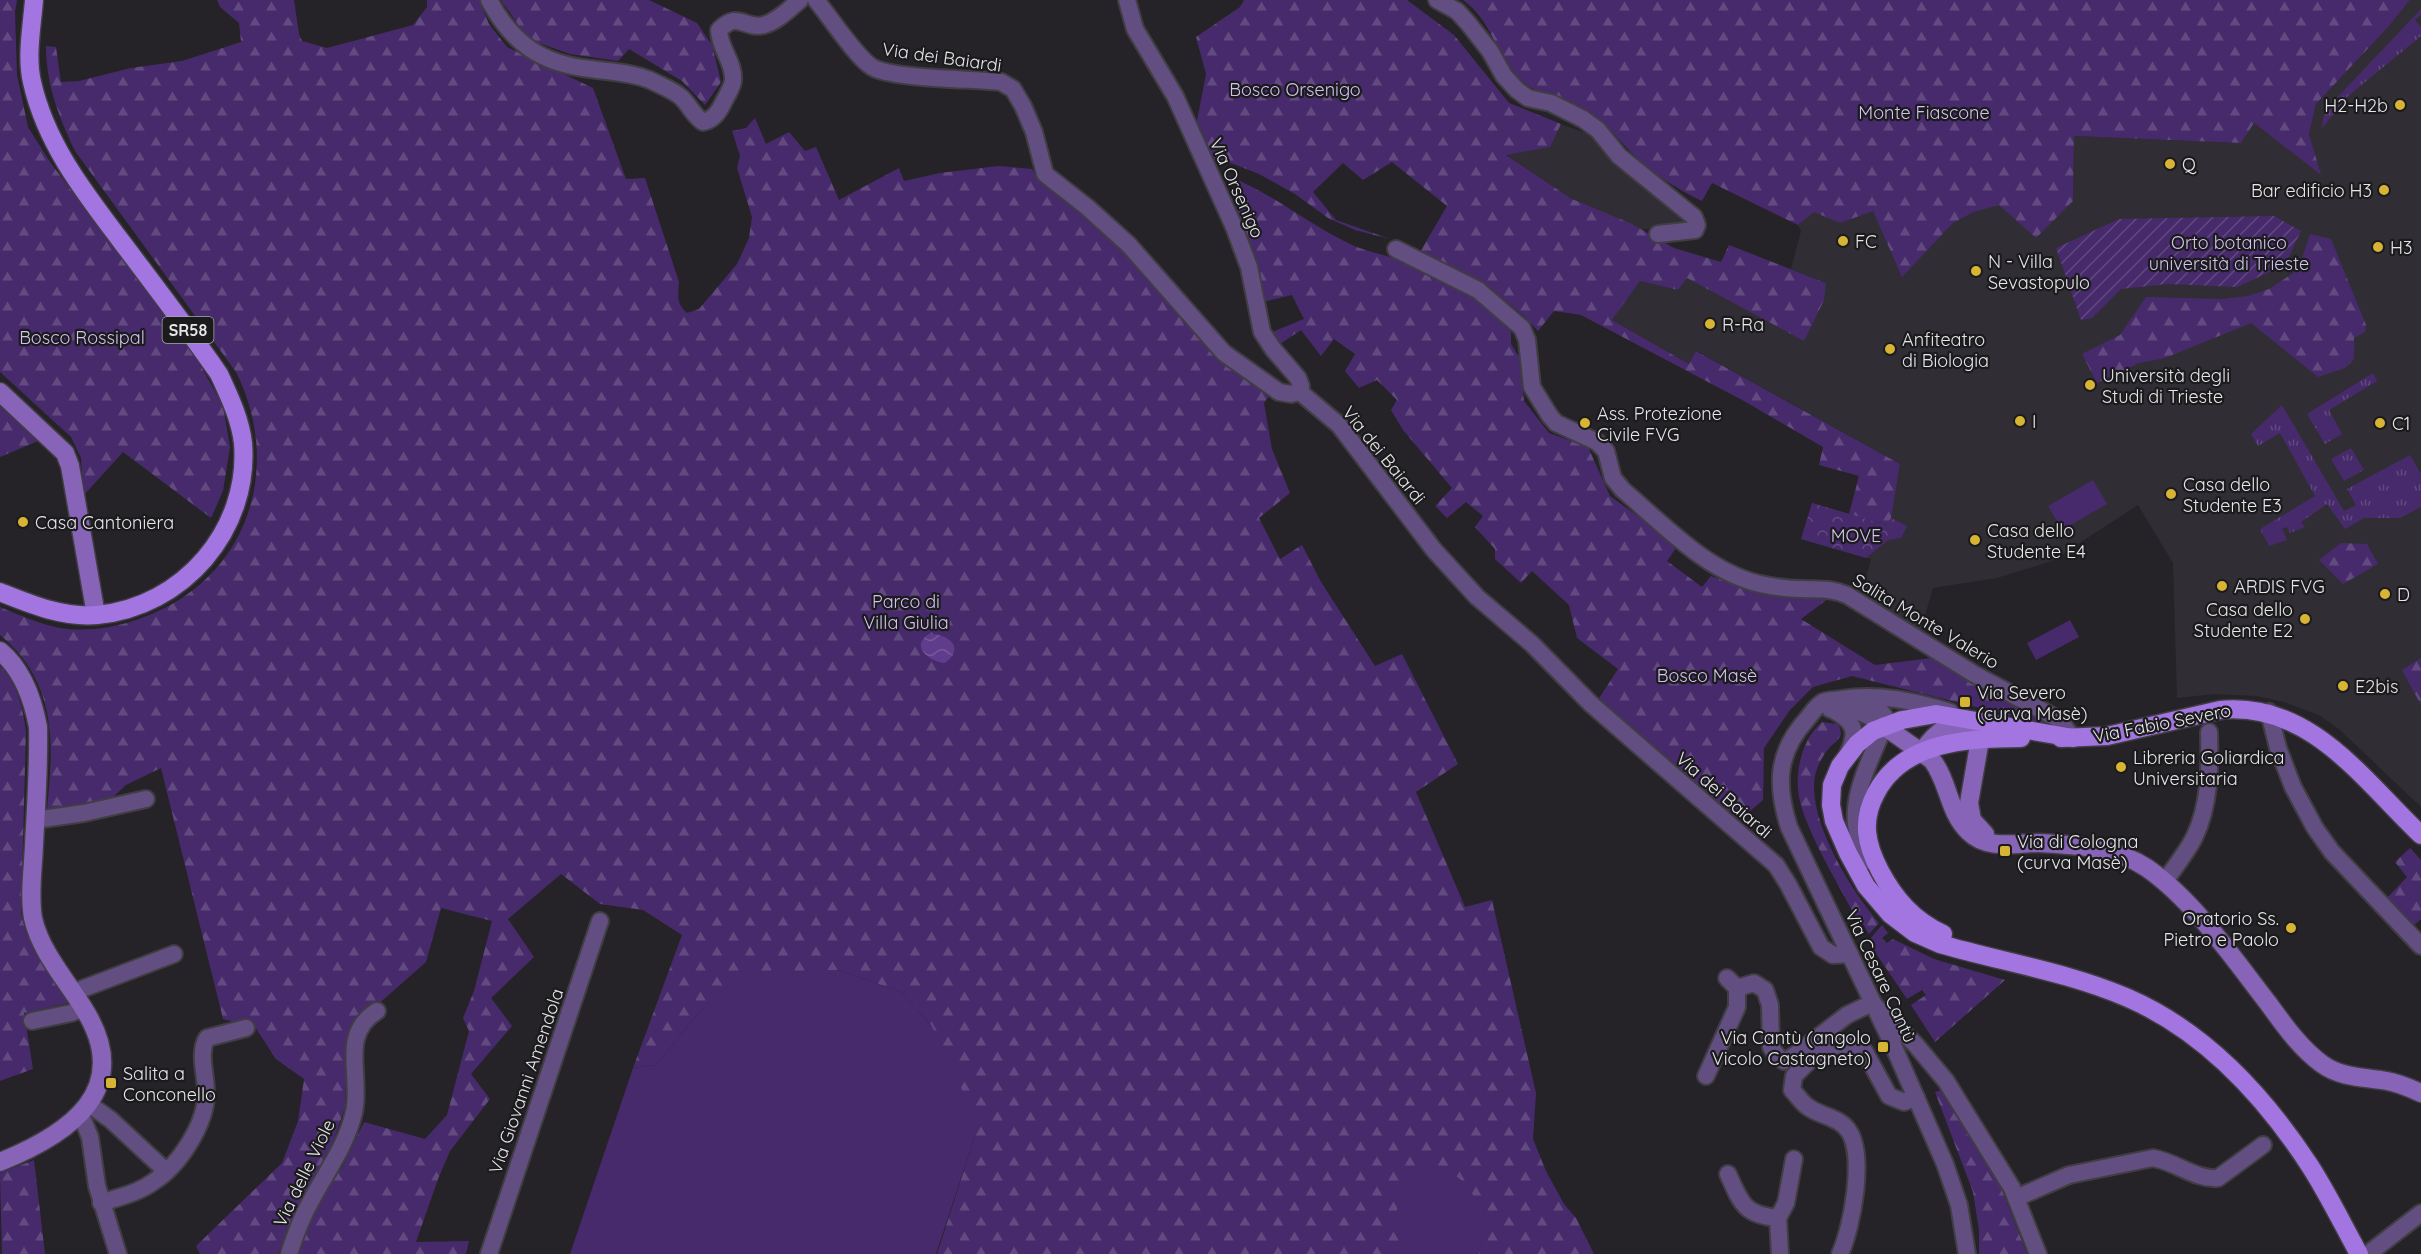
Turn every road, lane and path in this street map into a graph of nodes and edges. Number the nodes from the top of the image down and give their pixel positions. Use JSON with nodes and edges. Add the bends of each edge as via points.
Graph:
{"nodes":[{"id":1,"x":34,"y":0,"type":"edge"},
{"id":2,"x":489,"y":0,"type":"edge"},
{"id":3,"x":800,"y":0,"type":"edge"},
{"id":4,"x":816,"y":0,"type":"edge"},
{"id":5,"x":1127,"y":0,"type":"edge"},
{"id":6,"x":1437,"y":0,"type":"edge"},
{"id":7,"x":1658,"y":234,"type":"dead end"},
{"id":8,"x":1396,"y":249,"type":"dead end"},
{"id":9,"x":0,"y":392,"type":"edge"},
{"id":10,"x":1300,"y":392,"type":"junction"},
{"id":11,"x":0,"y":592,"type":"edge"},
{"id":12,"x":96,"y":615,"type":"junction"},
{"id":13,"x":0,"y":651,"type":"edge"},
{"id":14,"x":1859,"y":696,"type":"junction"},
{"id":15,"x":1830,"y":709,"type":"junction"},
{"id":16,"x":2269,"y":712,"type":"junction"},
{"id":17,"x":1807,"y":719,"type":"junction"},
{"id":18,"x":1884,"y":726,"type":"junction"},
{"id":19,"x":1982,"y":730,"type":"junction"},
{"id":20,"x":2209,"y":732,"type":"dead end"},
{"id":21,"x":2073,"y":738,"type":"junction"},
{"id":22,"x":1921,"y":753,"type":"junction"},
{"id":23,"x":1848,"y":754,"type":"junction"},
{"id":24,"x":146,"y":799,"type":"dead end"},
{"id":25,"x":35,"y":820,"type":"junction"},
{"id":26,"x":2421,"y":835,"type":"edge"},
{"id":27,"x":1998,"y":844,"type":"junction"},
{"id":28,"x":2165,"y":880,"type":"junction"},
{"id":29,"x":1892,"y":894,"type":"junction"},
{"id":30,"x":600,"y":921,"type":"dead end"},
{"id":31,"x":2421,"y":946,"type":"edge"},
{"id":32,"x":174,"y":954,"type":"dead end"},
{"id":33,"x":1850,"y":954,"type":"junction"},
{"id":34,"x":2003,"y":960,"type":"junction"},
{"id":35,"x":74,"y":992,"type":"junction"},
{"id":36,"x":1872,"y":1003,"type":"junction"},
{"id":37,"x":84,"y":1008,"type":"junction"},
{"id":38,"x":377,"y":1011,"type":"dead end"},
{"id":39,"x":32,"y":1021,"type":"dead end"},
{"id":40,"x":246,"y":1028,"type":"dead end"},
{"id":41,"x":1706,"y":1076,"type":"dead end"},
{"id":42,"x":2421,"y":1093,"type":"edge"},
{"id":43,"x":1916,"y":1097,"type":"junction"},
{"id":44,"x":85,"y":1109,"type":"junction"},
{"id":45,"x":2263,"y":1145,"type":"dead end"},
{"id":46,"x":1794,"y":1159,"type":"dead end"},
{"id":47,"x":0,"y":1162,"type":"edge"},
{"id":48,"x":166,"y":1171,"type":"junction"},
{"id":49,"x":1728,"y":1174,"type":"dead end"},
{"id":50,"x":2016,"y":1198,"type":"junction"},
{"id":51,"x":101,"y":1203,"type":"junction"},
{"id":52,"x":2421,"y":1213,"type":"edge"},
{"id":53,"x":1778,"y":1218,"type":"junction"},
{"id":54,"x":118,"y":1254,"type":"edge"},
{"id":55,"x":289,"y":1254,"type":"edge"},
{"id":56,"x":489,"y":1254,"type":"edge"},
{"id":57,"x":1780,"y":1254,"type":"edge"},
{"id":58,"x":1840,"y":1254,"type":"edge"},
{"id":59,"x":1967,"y":1254,"type":"edge"},
{"id":60,"x":2038,"y":1254,"type":"edge"},
{"id":61,"x":2359,"y":1254,"type":"edge"},
{"id":62,"x":2368,"y":1254,"type":"edge"}],
"edges":[{"from":1,"to":12,"type":"main road","number":"SR58","via":[[31,80],[48,132],[92,202],[219,374],[243,441],[238,496],[229,523],[201,564],[159,597]]},
{"from":2,"to":3,"type":"street","via":[[521,44],[576,67],[627,73],[648,80],[682,98],[703,122],[719,112],[733,81],[719,30],[727,22],[739,20],[762,26]]},
{"from":4,"to":10,"type":"street","name":"Via dei Baiardi","via":[[873,67],[904,75],[1001,82],[1012,89],[1034,132],[1045,174],[1129,245],[1224,353],[1279,392]]},
{"from":5,"to":10,"type":"street","name":"Via Orsenigo","via":[[1136,29],[1175,96],[1234,227],[1249,267],[1262,332],[1298,378]]},
{"from":6,"to":7,"type":"street","via":[[1457,11],[1468,23],[1516,90],[1528,98],[1551,103],[1598,130],[1619,156],[1694,217],[1697,225],[1695,230]]},
{"from":8,"to":21,"type":"street","name":"Salita Monte Valerio","via":[[1478,290],[1522,328],[1532,387],[1550,416],[1556,423],[1597,442],[1605,451],[1613,478],[1623,490],[1705,557],[1757,583],[1804,590],[1826,588],[1847,595],[1974,674],[2058,719]]},
{"from":9,"to":12,"type":"main road","via":[[65,453]]},
{"from":10,"to":33,"type":"street","name":"Via dei Baiardi","via":[[1339,425],[1434,550],[1477,597],[1532,644],[1591,704],[1776,865],[1821,947],[1833,955]]},
{"from":11,"to":12,"type":"main road","number":"SR58","via":[[47,609]]},
{"from":13,"to":25,"type":"main road","via":[[26,686],[34,707],[39,752]]},
{"from":14,"to":17,"type":"street","name":"Via Cesare Cantù","via":[[1823,702]]},
{"from":14,"to":18,"type":"street","via":[[1880,708]]},
{"from":14,"to":19,"type":"street","name":"Via Cesare Cantù","via":[[1931,706]]},
{"from":15,"to":17,"type":"street"},
{"from":15,"to":18,"type":"street","via":[[1856,710]]},
{"from":15,"to":23,"type":"street","via":[[1845,716],[1852,725]]},
{"from":16,"to":21,"type":"main road","name":"Via Fabio Severo","via":[[2220,710],[2116,735]]},
{"from":16,"to":26,"type":"main road","name":"Via Fabio Severo","via":[[2304,728],[2330,747]]},
{"from":16,"to":31,"type":"street","via":[[2293,787],[2315,828],[2332,852]]},
{"from":17,"to":33,"type":"street","name":"Via Cesare Cantù","via":[[1798,728],[1783,759],[1779,783],[1782,804],[1789,827]]},
{"from":18,"to":19,"type":"main road","name":"Via Fabio Severo","via":[[1936,714]]},
{"from":18,"to":22,"type":"main road"},
{"from":18,"to":23,"type":"main road","name":"Via Fabio Severo","via":[[1865,736]]},
{"from":18,"to":29,"type":"street","name":"Via Fabio Severo","via":[[1861,780],[1854,824],[1866,856]]},
{"from":19,"to":21,"type":"main road","name":"Via Fabio Severo"},
{"from":19,"to":22,"type":"main road","via":[[1949,726],[1938,731]]},
{"from":19,"to":27,"type":"main road","via":[[1970,795],[1972,820]]},
{"from":20,"to":28,"type":"street","via":[[2210,762],[2203,816],[2193,840]]},
{"from":22,"to":27,"type":"main road","via":[[1938,768],[1956,818],[1970,834]]},
{"from":22,"to":29,"type":"main road","name":"Via Fabio Severo","via":[[1892,770],[1870,805],[1866,827],[1870,852]]},
{"from":23,"to":34,"type":"main road","name":"Via Fabio Severo","via":[[1832,786],[1834,821],[1866,886],[1890,914],[1915,933],[1940,944]]},
{"from":24,"to":25,"type":"street"},
{"from":25,"to":35,"type":"main road","via":[[33,917],[40,939]]},
{"from":27,"to":28,"type":"main road","via":[[2097,849],[2138,862]]},
{"from":28,"to":42,"type":"main road","via":[[2295,1039],[2323,1065],[2344,1075],[2388,1081]]},
{"from":29,"to":34,"type":"main road","name":"Via Fabio Severo","via":[[1909,913],[1934,930]]},
{"from":30,"to":56,"type":"street","name":"Via Giovanni Amendola"},
{"from":32,"to":35,"type":"street"},
{"from":33,"to":36,"type":"street","name":"Via Cesare Cantù"},
{"from":34,"to":61,"type":"main road","name":"Via Fabio Severo","via":[[2129,998],[2196,1037],[2256,1094],[2283,1129],[2311,1167]]},
{"from":35,"to":37,"type":"main road"},
{"from":36,"to":41,"type":"street","via":[[1847,1015],[1784,1061],[1771,1047],[1770,1005],[1765,990],[1754,983],[1732,983],[1737,1007]]},
{"from":36,"to":43,"type":"street","name":"Via Cesare Cantù"},
{"from":36,"to":50,"type":"street","via":[[1946,1081]]},
{"from":37,"to":39,"type":"street"},
{"from":37,"to":44,"type":"main road","via":[[101,1048],[99,1079]]},
{"from":38,"to":55,"type":"street","name":"Via delle Viole","via":[[362,1023],[357,1033],[357,1079],[348,1132],[310,1201]]},
{"from":40,"to":48,"type":"street","via":[[207,1038],[202,1047],[207,1097],[202,1116],[186,1147]]},
{"from":43,"to":58,"type":"street","via":[[1904,1102],[1889,1096],[1865,1052],[1848,1045],[1830,1046],[1794,1076],[1792,1090],[1808,1107],[1849,1131],[1855,1148],[1852,1212]]},
{"from":43,"to":59,"type":"street","name":"Via Cesare Cantù","via":[[1959,1204]]},
{"from":44,"to":47,"type":"main road","via":[[64,1129]]},
{"from":44,"to":48,"type":"street","via":[[111,1120]]},
{"from":44,"to":51,"type":"street"},
{"from":45,"to":50,"type":"street","via":[[2218,1178],[2199,1176],[2167,1160],[2153,1158],[2069,1175]]},
{"from":46,"to":53,"type":"street","via":[[1786,1203]]},
{"from":48,"to":51,"type":"street","via":[[134,1192]]},
{"from":49,"to":53,"type":"street","via":[[1746,1209],[1755,1215]]},
{"from":50,"to":60,"type":"street"},
{"from":51,"to":54,"type":"street"},
{"from":52,"to":62,"type":"street"},
{"from":53,"to":57,"type":"street"}]}
